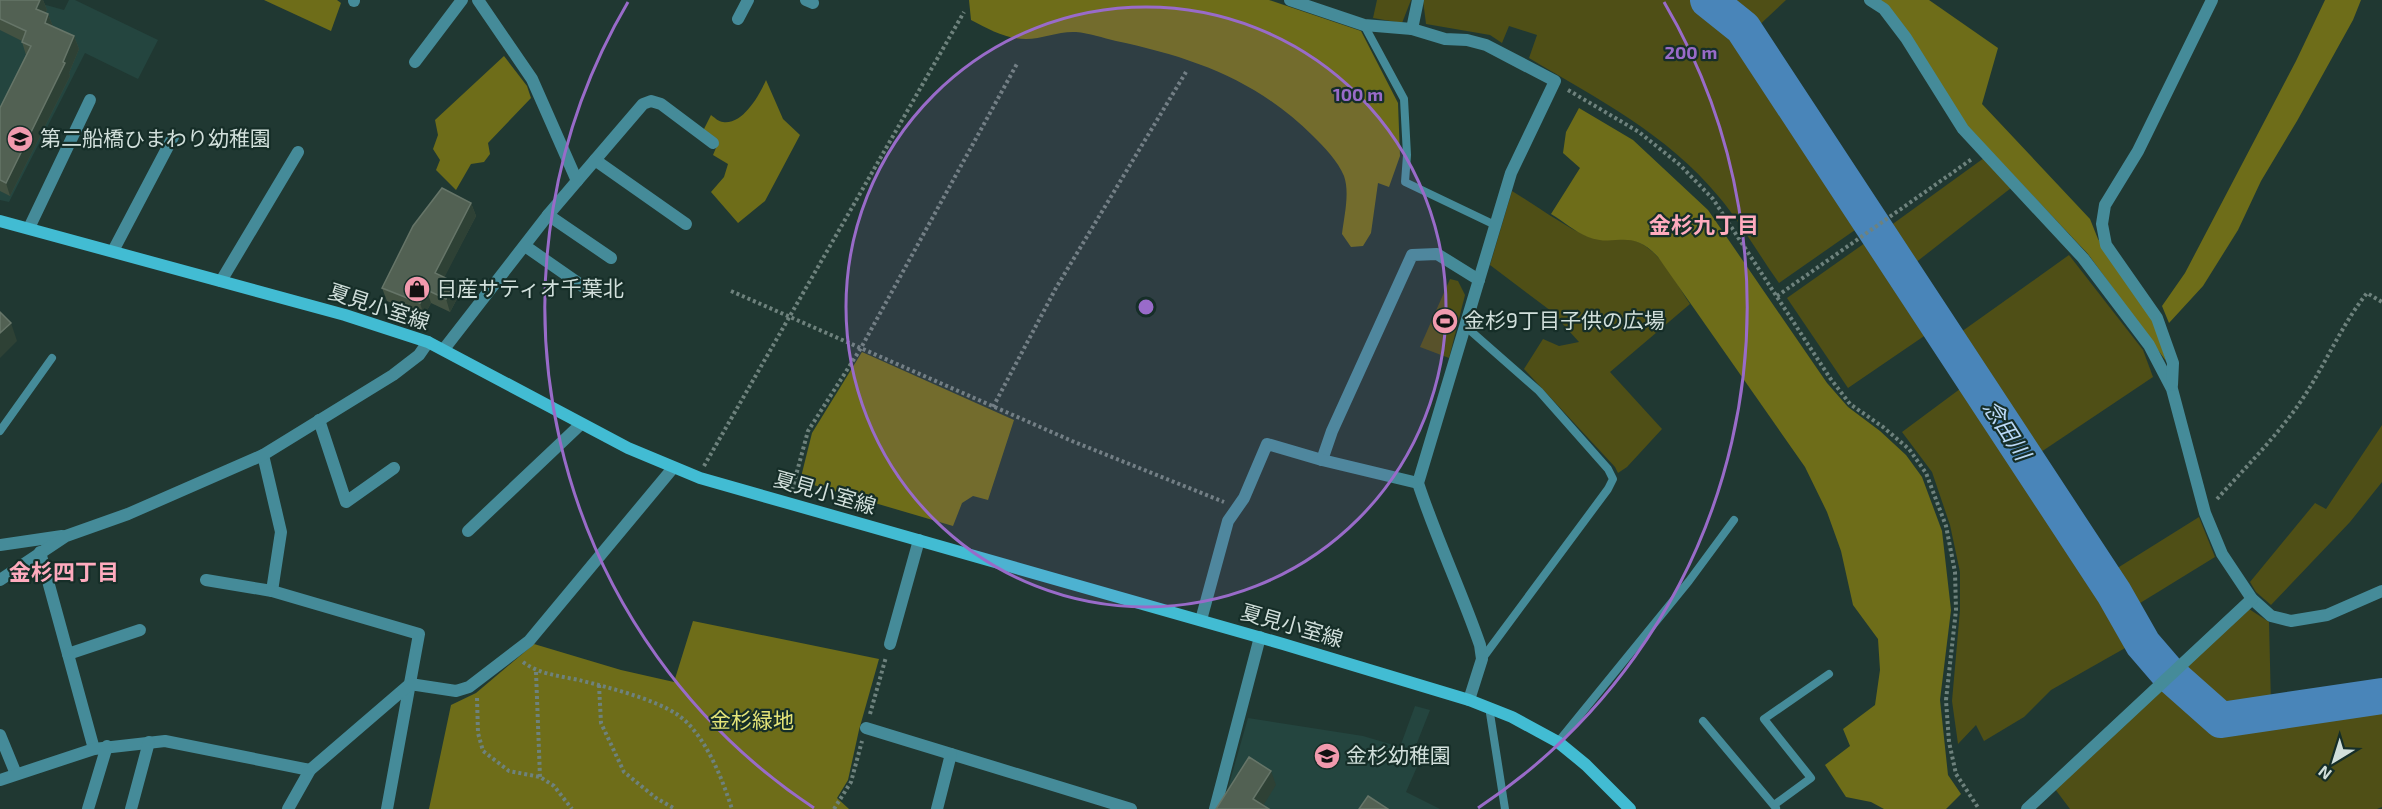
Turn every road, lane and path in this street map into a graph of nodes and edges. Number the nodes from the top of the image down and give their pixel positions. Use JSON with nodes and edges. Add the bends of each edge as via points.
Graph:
{"nodes":[{"id":1,"x":462,"y":0,"type":"edge"},
{"id":2,"x":478,"y":0,"type":"edge"},
{"id":3,"x":748,"y":0,"type":"edge"},
{"id":4,"x":1290,"y":0,"type":"edge"},
{"id":5,"x":1418,"y":0,"type":"edge"},
{"id":6,"x":1870,"y":0,"type":"edge"},
{"id":7,"x":2212,"y":0,"type":"edge"},
{"id":8,"x":964,"y":12,"type":"dead end"},
{"id":9,"x":738,"y":19,"type":"dead end"},
{"id":10,"x":1364,"y":25,"type":"junction"},
{"id":11,"x":1412,"y":29,"type":"junction"},
{"id":12,"x":415,"y":62,"type":"dead end"},
{"id":13,"x":1017,"y":62,"type":"dead end"},
{"id":14,"x":1186,"y":72,"type":"dead end"},
{"id":15,"x":1555,"y":81,"type":"junction"},
{"id":16,"x":90,"y":100,"type":"dead end"},
{"id":17,"x":173,"y":137,"type":"dead end"},
{"id":18,"x":713,"y":143,"type":"dead end"},
{"id":19,"x":1984,"y":151,"type":"junction"},
{"id":20,"x":298,"y":152,"type":"dead end"},
{"id":21,"x":595,"y":160,"type":"junction"},
{"id":22,"x":577,"y":181,"type":"junction"},
{"id":23,"x":548,"y":215,"type":"junction"},
{"id":24,"x":0,"y":220,"type":"edge"},
{"id":25,"x":686,"y":224,"type":"dead end"},
{"id":26,"x":1495,"y":225,"type":"junction"},
{"id":27,"x":29,"y":228,"type":"junction"},
{"id":28,"x":525,"y":246,"type":"junction"},
{"id":29,"x":113,"y":251,"type":"junction"},
{"id":30,"x":611,"y":258,"type":"dead end"},
{"id":31,"x":1479,"y":280,"type":"junction"},
{"id":32,"x":221,"y":281,"type":"junction"},
{"id":33,"x":731,"y":291,"type":"dead end"},
{"id":34,"x":591,"y":292,"type":"dead end"},
{"id":35,"x":1776,"y":296,"type":"junction"},
{"id":36,"x":2382,"y":302,"type":"edge"},
{"id":37,"x":790,"y":317,"type":"junction"},
{"id":38,"x":1465,"y":326,"type":"junction"},
{"id":39,"x":428,"y":342,"type":"junction"},
{"id":40,"x":861,"y":348,"type":"junction"},
{"id":41,"x":444,"y":349,"type":"junction"},
{"id":42,"x":52,"y":358,"type":"dead end"},
{"id":43,"x":2172,"y":389,"type":"junction"},
{"id":44,"x":993,"y":407,"type":"junction"},
{"id":45,"x":319,"y":420,"type":"junction"},
{"id":46,"x":581,"y":424,"type":"junction"},
{"id":47,"x":0,"y":431,"type":"edge"},
{"id":48,"x":263,"y":455,"type":"junction"},
{"id":49,"x":1322,"y":460,"type":"junction"},
{"id":50,"x":394,"y":468,"type":"dead end"},
{"id":51,"x":673,"y":468,"type":"junction"},
{"id":52,"x":700,"y":478,"type":"junction"},
{"id":53,"x":1418,"y":483,"type":"junction"},
{"id":54,"x":790,"y":503,"type":"junction"},
{"id":55,"x":1237,"y":507,"type":"junction"},
{"id":56,"x":2205,"y":513,"type":"junction"},
{"id":57,"x":1734,"y":520,"type":"dead end"},
{"id":58,"x":468,"y":531,"type":"dead end"},
{"id":59,"x":66,"y":536,"type":"junction"},
{"id":60,"x":919,"y":540,"type":"junction"},
{"id":61,"x":0,"y":545,"type":"edge"},
{"id":62,"x":40,"y":552,"type":"junction"},
{"id":63,"x":0,"y":580,"type":"edge"},
{"id":64,"x":206,"y":580,"type":"dead end"},
{"id":65,"x":273,"y":591,"type":"junction"},
{"id":66,"x":2382,"y":591,"type":"edge"},
{"id":67,"x":2252,"y":599,"type":"junction"},
{"id":68,"x":1201,"y":620,"type":"junction"},
{"id":69,"x":140,"y":630,"type":"dead end"},
{"id":70,"x":1260,"y":637,"type":"junction"},
{"id":71,"x":890,"y":644,"type":"dead end"},
{"id":72,"x":514,"y":652,"type":"junction"},
{"id":73,"x":68,"y":654,"type":"junction"},
{"id":74,"x":1482,"y":659,"type":"junction"},
{"id":75,"x":536,"y":672,"type":"junction"},
{"id":76,"x":1829,"y":674,"type":"dead end"},
{"id":77,"x":410,"y":684,"type":"junction"},
{"id":78,"x":598,"y":685,"type":"junction"},
{"id":79,"x":469,"y":687,"type":"junction"},
{"id":80,"x":1469,"y":700,"type":"junction"},
{"id":81,"x":1489,"y":707,"type":"junction"},
{"id":82,"x":1703,"y":722,"type":"dead end"},
{"id":83,"x":866,"y":728,"type":"dead end"},
{"id":84,"x":0,"y":735,"type":"edge"},
{"id":85,"x":150,"y":742,"type":"junction"},
{"id":86,"x":1558,"y":742,"type":"junction"},
{"id":87,"x":101,"y":747,"type":"junction"},
{"id":88,"x":951,"y":754,"type":"junction"},
{"id":89,"x":310,"y":770,"type":"junction"},
{"id":90,"x":16,"y":774,"type":"junction"},
{"id":91,"x":540,"y":777,"type":"junction"},
{"id":92,"x":0,"y":780,"type":"edge"},
{"id":93,"x":1776,"y":807,"type":"edge"},
{"id":94,"x":88,"y":809,"type":"edge"},
{"id":95,"x":131,"y":809,"type":"edge"},
{"id":96,"x":288,"y":809,"type":"edge"},
{"id":97,"x":387,"y":809,"type":"edge"},
{"id":98,"x":572,"y":809,"type":"edge"},
{"id":99,"x":675,"y":809,"type":"edge"},
{"id":100,"x":732,"y":809,"type":"edge"},
{"id":101,"x":937,"y":809,"type":"edge"},
{"id":102,"x":1131,"y":809,"type":"edge"},
{"id":103,"x":1215,"y":809,"type":"edge"},
{"id":104,"x":1505,"y":809,"type":"edge"},
{"id":105,"x":1630,"y":809,"type":"edge"},
{"id":106,"x":1979,"y":809,"type":"edge"},
{"id":107,"x":2027,"y":809,"type":"edge"}],
"edges":[{"from":1,"to":12,"type":"street"},
{"from":2,"to":22,"type":"street","via":[[532,79]]},
{"from":3,"to":9,"type":"street"},
{"from":4,"to":10,"type":"street"},
{"from":5,"to":11,"type":"street"},
{"from":6,"to":19,"type":"street","via":[[1884,9],[1906,38],[1963,129]]},
{"from":7,"to":43,"type":"street","via":[[2138,151],[2105,205],[2102,224],[2106,245],[2157,318],[2173,363]]},
{"from":8,"to":37,"type":"path"},
{"from":10,"to":11,"type":"street"},
{"from":10,"to":26,"type":"lane","via":[[1404,99],[1405,182]]},
{"from":11,"to":15,"type":"street","via":[[1486,45]]},
{"from":13,"to":40,"type":"path"},
{"from":14,"to":44,"type":"path","via":[[1056,288]]},
{"from":15,"to":26,"type":"street","via":[[1511,173]]},
{"from":15,"to":35,"type":"path","via":[[1639,132],[1680,165],[1713,199]]},
{"from":16,"to":27,"type":"street"},
{"from":17,"to":29,"type":"street"},
{"from":18,"to":21,"type":"street","via":[[651,100],[643,104]]},
{"from":19,"to":35,"type":"path"},
{"from":19,"to":43,"type":"street","via":[[2083,258],[2149,345]]},
{"from":20,"to":32,"type":"street"},
{"from":21,"to":22,"type":"street"},
{"from":21,"to":25,"type":"street"},
{"from":22,"to":23,"type":"street"},
{"from":23,"to":28,"type":"street"},
{"from":23,"to":30,"type":"street"},
{"from":24,"to":27,"type":"main road","name":"夏見小室線"},
{"from":26,"to":31,"type":"street"},
{"from":27,"to":29,"type":"main road","name":"夏見小室線"},
{"from":28,"to":34,"type":"street"},
{"from":28,"to":41,"type":"street"},
{"from":29,"to":32,"type":"main road","name":"夏見小室線"},
{"from":31,"to":38,"type":"street"},
{"from":31,"to":49,"type":"street","via":[[1437,254],[1412,255]]},
{"from":32,"to":39,"type":"main road","name":"夏見小室線"},
{"from":33,"to":37,"type":"path"},
{"from":35,"to":106,"type":"path","via":[[1850,404],[1909,449],[1926,473],[1946,526],[1955,572],[1956,610],[1946,700],[1949,742],[1956,774]]},
{"from":36,"to":56,"type":"path","via":[[2367,293],[2353,310],[2300,403]]},
{"from":37,"to":40,"type":"path"},
{"from":37,"to":52,"type":"path","via":[[704,464]]},
{"from":38,"to":53,"type":"street"},
{"from":38,"to":74,"type":"lane","via":[[1539,391],[1613,479]]},
{"from":39,"to":41,"type":"main road","name":"夏見小室線"},
{"from":39,"to":45,"type":"street","via":[[419,355],[393,375]]},
{"from":40,"to":44,"type":"path"},
{"from":40,"to":54,"type":"path","via":[[808,431]]},
{"from":41,"to":46,"type":"main road","name":"夏見小室線"},
{"from":42,"to":47,"type":"lane"},
{"from":43,"to":56,"type":"street"},
{"from":44,"to":55,"type":"path"},
{"from":45,"to":48,"type":"street"},
{"from":45,"to":50,"type":"street","via":[[346,502]]},
{"from":46,"to":51,"type":"main road","name":"夏見小室線"},
{"from":46,"to":58,"type":"street"},
{"from":48,"to":59,"type":"street","via":[[128,514]]},
{"from":48,"to":65,"type":"street","via":[[281,532]]},
{"from":49,"to":53,"type":"street"},
{"from":49,"to":55,"type":"street","via":[[1268,444]]},
{"from":51,"to":52,"type":"main road","name":"夏見小室線"},
{"from":51,"to":72,"type":"street","via":[[529,641]]},
{"from":52,"to":54,"type":"main road","name":"夏見小室線"},
{"from":53,"to":74,"type":"street"},
{"from":54,"to":60,"type":"main road","name":"夏見小室線"},
{"from":55,"to":68,"type":"street","via":[[1228,521]]},
{"from":56,"to":67,"type":"street","via":[[2222,554]]},
{"from":57,"to":86,"type":"lane"},
{"from":59,"to":61,"type":"street"},
{"from":59,"to":62,"type":"street"},
{"from":60,"to":68,"type":"main road","name":"夏見小室線"},
{"from":60,"to":71,"type":"street"},
{"from":62,"to":63,"type":"street"},
{"from":62,"to":73,"type":"street"},
{"from":64,"to":65,"type":"street"},
{"from":65,"to":77,"type":"street","via":[[419,634]]},
{"from":66,"to":67,"type":"street","via":[[2327,615],[2291,621],[2271,616]]},
{"from":67,"to":107,"type":"street"},
{"from":68,"to":70,"type":"main road","name":"夏見小室線"},
{"from":69,"to":73,"type":"street"},
{"from":70,"to":80,"type":"main road","name":"夏見小室線"},
{"from":70,"to":103,"type":"street"},
{"from":72,"to":75,"type":"path"},
{"from":72,"to":79,"type":"street"},
{"from":73,"to":87,"type":"street"},
{"from":74,"to":80,"type":"street"},
{"from":75,"to":78,"type":"path"},
{"from":75,"to":91,"type":"path"},
{"from":76,"to":93,"type":"lane","via":[[1764,719],[1811,778]]},
{"from":77,"to":79,"type":"street","via":[[456,691]]},
{"from":77,"to":89,"type":"street"},
{"from":77,"to":97,"type":"street"},
{"from":78,"to":99,"type":"path","via":[[601,723],[624,772]]},
{"from":78,"to":100,"type":"path","via":[[679,715],[704,742]]},
{"from":79,"to":91,"type":"path","via":[[477,692],[478,734],[483,751],[509,771]]},
{"from":80,"to":81,"type":"main road","name":"夏見小室線"},
{"from":81,"to":86,"type":"main road","name":"夏見小室線"},
{"from":81,"to":104,"type":"lane"},
{"from":82,"to":93,"type":"lane"},
{"from":83,"to":88,"type":"street"},
{"from":84,"to":90,"type":"street"},
{"from":85,"to":87,"type":"street"},
{"from":85,"to":89,"type":"street","via":[[165,741]]},
{"from":85,"to":95,"type":"street"},
{"from":86,"to":105,"type":"main road","name":"夏見小室線"},
{"from":87,"to":90,"type":"street"},
{"from":87,"to":94,"type":"street"},
{"from":88,"to":101,"type":"street"},
{"from":88,"to":102,"type":"street"},
{"from":89,"to":96,"type":"street"},
{"from":90,"to":92,"type":"street"},
{"from":91,"to":98,"type":"path","via":[[554,786]]}]}
